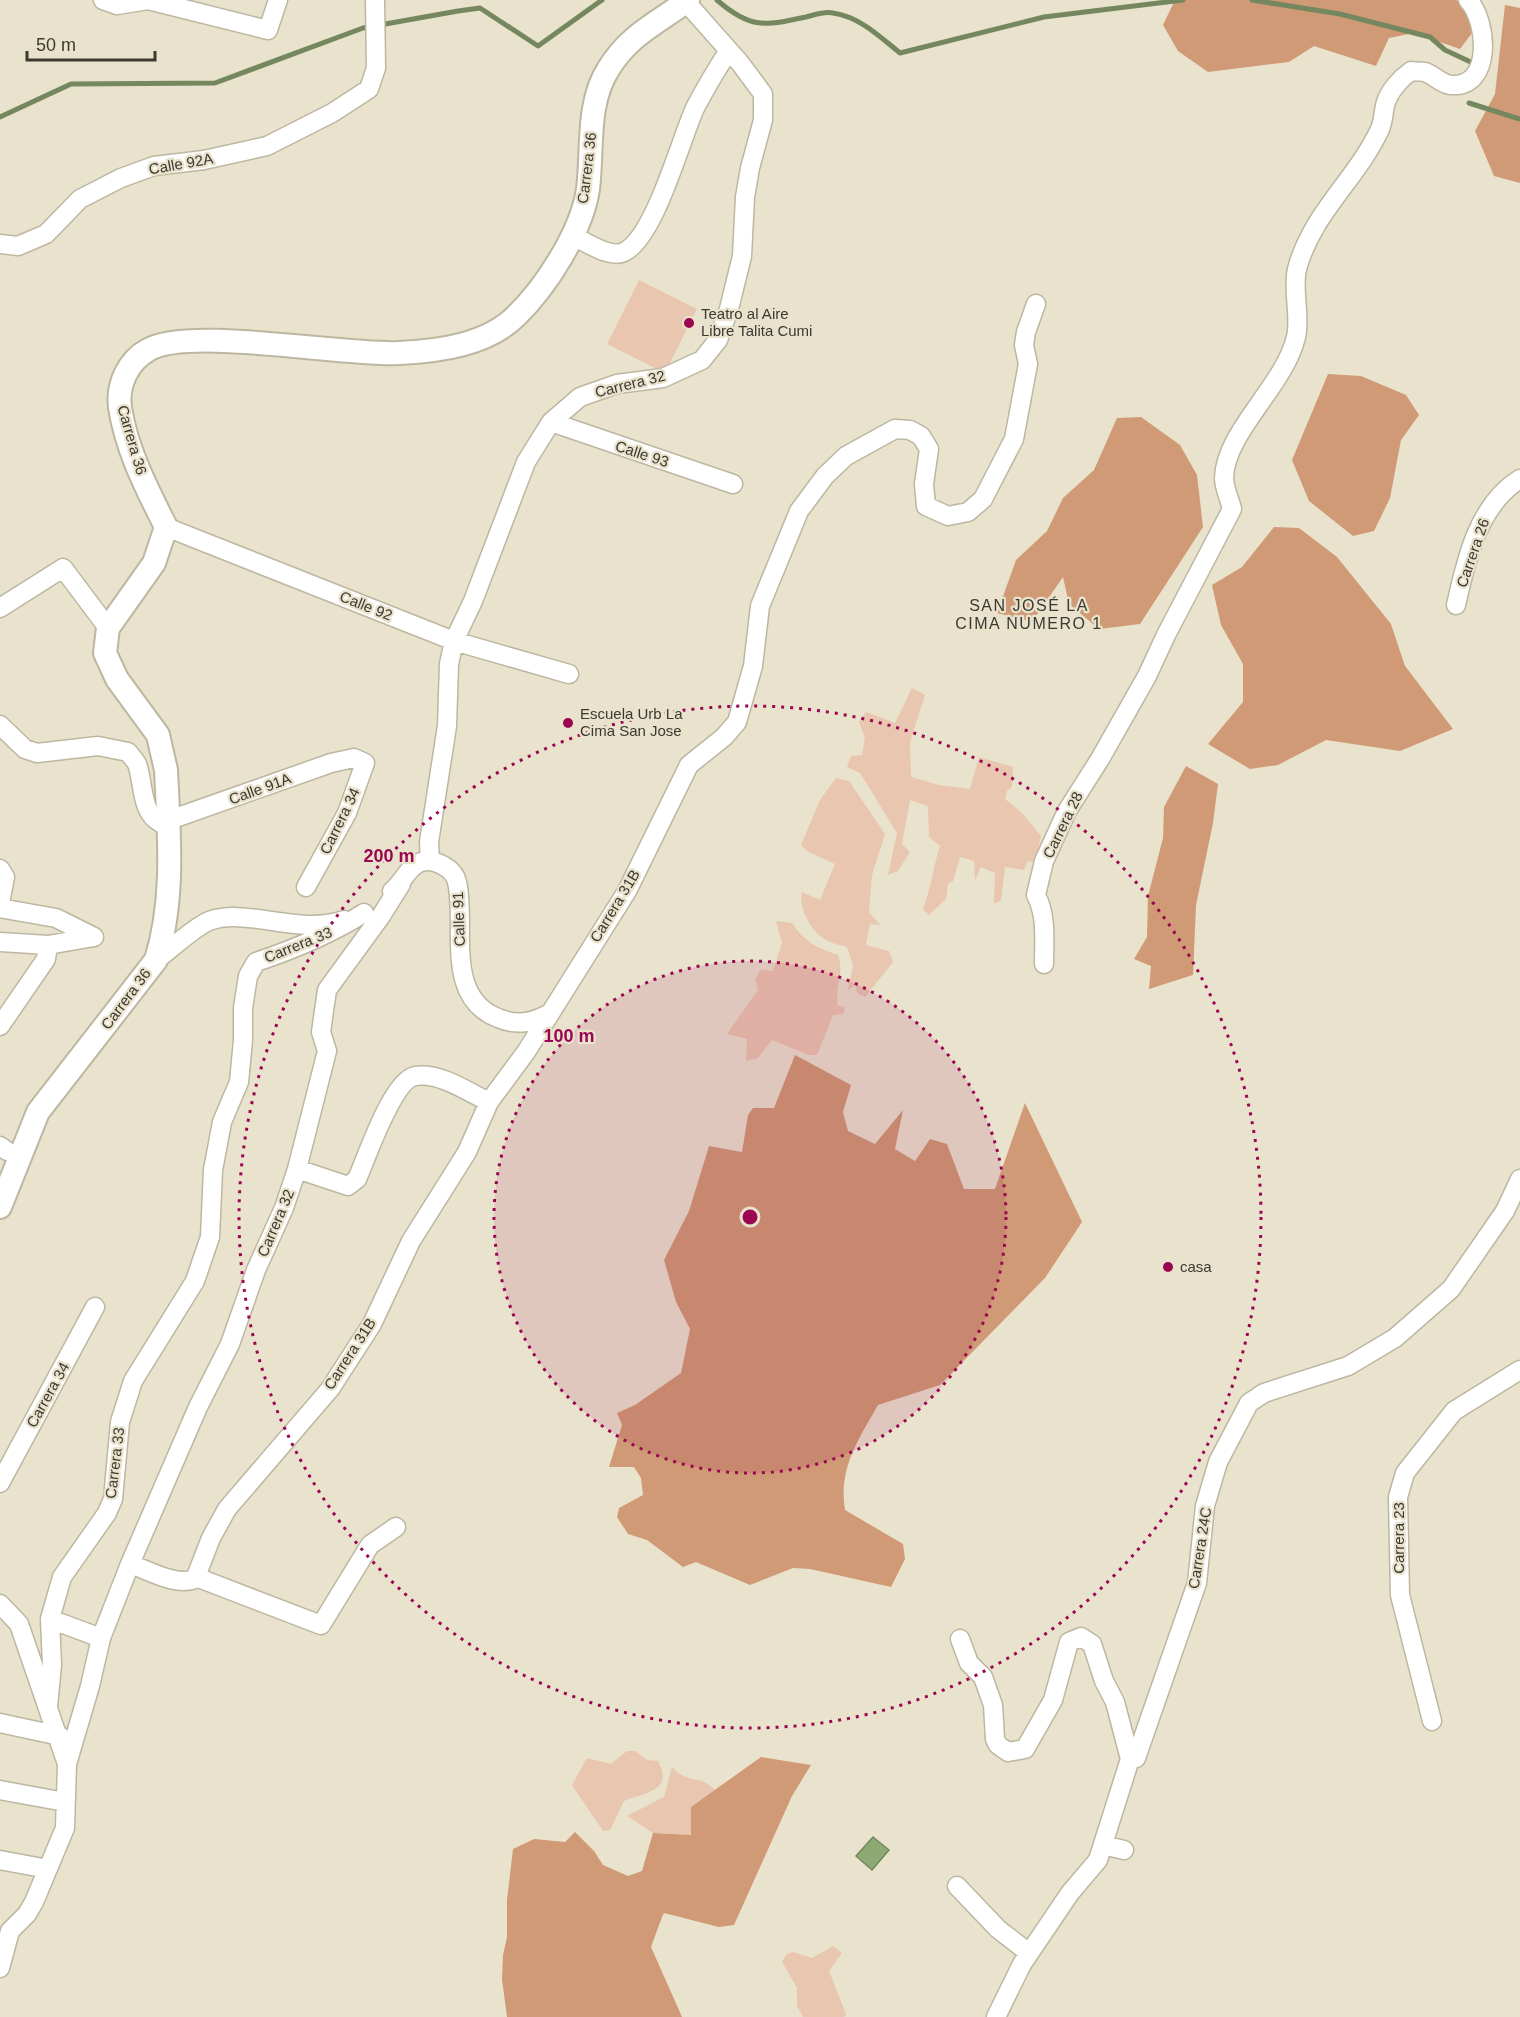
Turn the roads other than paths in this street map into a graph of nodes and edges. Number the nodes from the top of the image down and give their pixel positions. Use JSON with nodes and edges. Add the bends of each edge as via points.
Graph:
{"nodes":[{"id":1,"x":103,"y":0,"type":"edge"},
{"id":2,"x":148,"y":0,"type":"edge"},
{"id":3,"x":278,"y":0,"type":"edge"},
{"id":4,"x":375,"y":0,"type":"edge"},
{"id":5,"x":1468,"y":0,"type":"edge"},
{"id":6,"x":687,"y":1,"type":"edge"},
{"id":7,"x":728,"y":52,"type":"junction"},
{"id":8,"x":573,"y":236,"type":"junction"},
{"id":9,"x":0,"y":244,"type":"edge"},
{"id":10,"x":1036,"y":304,"type":"dead end"},
{"id":11,"x":551,"y":422,"type":"junction"},
{"id":12,"x":1520,"y":479,"type":"edge"},
{"id":13,"x":734,"y":484,"type":"dead end"},
{"id":14,"x":166,"y":527,"type":"junction"},
{"id":15,"x":1456,"y":605,"type":"dead end"},
{"id":16,"x":0,"y":608,"type":"edge"},
{"id":17,"x":108,"y":628,"type":"junction"},
{"id":18,"x":454,"y":641,"type":"junction"},
{"id":19,"x":569,"y":674,"type":"dead end"},
{"id":20,"x":0,"y":725,"type":"edge"},
{"id":21,"x":354,"y":758,"type":"joint"},
{"id":22,"x":167,"y":823,"type":"junction"},
{"id":23,"x":430,"y":861,"type":"junction"},
{"id":24,"x":0,"y":869,"type":"edge"},
{"id":25,"x":401,"y":885,"type":"junction"},
{"id":26,"x":306,"y":887,"type":"dead end"},
{"id":27,"x":0,"y":903,"type":"edge"},
{"id":28,"x":0,"y":908,"type":"edge"},
{"id":29,"x":364,"y":913,"type":"junction"},
{"id":30,"x":0,"y":942,"type":"edge"},
{"id":31,"x":48,"y":945,"type":"junction"},
{"id":32,"x":156,"y":960,"type":"junction"},
{"id":33,"x":1044,"y":964,"type":"dead end"},
{"id":34,"x":550,"y":1013,"type":"junction"},
{"id":35,"x":0,"y":1026,"type":"edge"},
{"id":36,"x":489,"y":1102,"type":"junction"},
{"id":37,"x":297,"y":1169,"type":"junction"},
{"id":38,"x":1520,"y":1179,"type":"edge"},
{"id":39,"x":0,"y":1207,"type":"edge"},
{"id":40,"x":95,"y":1307,"type":"dead end"},
{"id":41,"x":1520,"y":1370,"type":"edge"},
{"id":42,"x":0,"y":1483,"type":"edge"},
{"id":43,"x":396,"y":1527,"type":"dead end"},
{"id":44,"x":130,"y":1564,"type":"junction"},
{"id":45,"x":196,"y":1577,"type":"junction"},
{"id":46,"x":0,"y":1605,"type":"edge"},
{"id":47,"x":50,"y":1619,"type":"junction"},
{"id":48,"x":101,"y":1638,"type":"junction"},
{"id":49,"x":960,"y":1639,"type":"dead end"},
{"id":50,"x":48,"y":1706,"type":"junction"},
{"id":51,"x":1432,"y":1721,"type":"dead end"},
{"id":52,"x":0,"y":1723,"type":"edge"},
{"id":53,"x":60,"y":1736,"type":"junction"},
{"id":54,"x":1130,"y":1759,"type":"junction"},
{"id":55,"x":68,"y":1764,"type":"junction"},
{"id":56,"x":0,"y":1790,"type":"edge"},
{"id":57,"x":65,"y":1802,"type":"junction"},
{"id":58,"x":1103,"y":1845,"type":"junction"},
{"id":59,"x":1124,"y":1850,"type":"dead end"},
{"id":60,"x":0,"y":1860,"type":"edge"},
{"id":61,"x":48,"y":1869,"type":"junction"},
{"id":62,"x":957,"y":1886,"type":"dead end"},
{"id":63,"x":5,"y":1930,"type":"edge"},
{"id":64,"x":1029,"y":1953,"type":"junction"},
{"id":65,"x":0,"y":1968,"type":"edge"},
{"id":66,"x":996,"y":2017,"type":"edge"}],
"edges":[{"from":1,"to":2,"type":"street","via":[[117,5]]},
{"from":2,"to":3,"type":"street","via":[[268,30]]},
{"from":4,"to":9,"type":"street","name":"Calle 92A","via":[[376,68],[369,90],[267,146],[154,166],[122,178],[80,200],[46,234],[18,246]]},
{"from":5,"to":33,"type":"street","name":"Carrera 28","via":[[1476,8],[1484,41],[1483,62],[1471,78],[1450,85],[1426,73],[1412,71],[1402,78],[1386,102],[1383,122],[1369,150],[1336,193],[1307,242],[1297,272],[1296,337],[1278,376],[1234,444],[1224,478],[1232,509],[1147,675],[1067,811],[1044,861],[1036,895],[1043,921]]},
{"from":6,"to":7,"type":"street","name":"Carrera 32"},
{"from":6,"to":8,"type":"main road","name":"Carrera 36","via":[[633,36],[599,86],[586,200]]},
{"from":7,"to":8,"type":"street","via":[[695,109],[652,218],[637,242],[623,253],[610,253]]},
{"from":7,"to":11,"type":"street","name":"Carrera 32","via":[[763,94],[763,120],[745,197],[742,256],[718,340],[702,360],[663,378],[617,384],[580,397]]},
{"from":8,"to":14,"type":"main road","name":"Carrera 36","via":[[516,316],[477,340],[442,349],[398,353],[204,341],[149,349],[128,369],[121,384],[120,405],[142,478]]},
{"from":10,"to":34,"type":"street","name":"Carrera 31B","via":[[1026,332],[1028,364],[1014,440],[982,499],[968,512],[948,516],[926,506],[929,449],[921,436],[895,429],[846,456],[799,511],[760,606],[753,666],[737,722],[689,765],[627,891]]},
{"from":11,"to":13,"type":"street","name":"Calle 93"},
{"from":11,"to":18,"type":"street","name":"Carrera 32","via":[[526,462]]},
{"from":12,"to":15,"type":"street","name":"Carrera 26","via":[[1506,488],[1485,515]]},
{"from":14,"to":17,"type":"main road","via":[[154,563]]},
{"from":14,"to":18,"type":"street","name":"Calle 92"},
{"from":16,"to":17,"type":"street","via":[[63,568]]},
{"from":17,"to":22,"type":"main road","name":"Carrera 36","via":[[107,661],[158,735],[163,750]]},
{"from":18,"to":19,"type":"street","name":"Calle 92"},
{"from":18,"to":23,"type":"street","name":"Carrera 32","via":[[449,664],[447,726],[429,842]]},
{"from":20,"to":22,"type":"street","via":[[25,748],[37,753],[98,746],[128,752],[137,764],[140,787],[151,813],[156,821]]},
{"from":21,"to":22,"type":"street","name":"Calle 91A"},
{"from":21,"to":26,"type":"street","name":"Carrera 34","via":[[365,763],[364,771],[347,813]]},
{"from":22,"to":32,"type":"main road","name":"Carrera 36","via":[[170,894]]},
{"from":23,"to":25,"type":"street","via":[[412,866]]},
{"from":23,"to":34,"type":"street","name":"Calle 91","via":[[446,866],[458,883],[460,957],[465,981],[477,1002],[493,1017],[507,1022],[522,1024]]},
{"from":24,"to":27,"type":"street","via":[[5,877]]},
{"from":25,"to":29,"type":"street"},
{"from":25,"to":37,"type":"street","name":"Carrera 32","via":[[327,990],[321,1032],[327,1051]]},
{"from":28,"to":31,"type":"street","via":[[56,918],[94,937]]},
{"from":29,"to":32,"type":"street","via":[[332,924],[301,926],[225,918],[207,922]]},
{"from":29,"to":47,"type":"street","name":"Carrera 33","via":[[313,942],[256,962],[248,976],[239,1082],[222,1122],[213,1170],[210,1237],[195,1281],[133,1381],[120,1422],[113,1499],[62,1577]]},
{"from":30,"to":31,"type":"street"},
{"from":31,"to":35,"type":"street","via":[[46,959]]},
{"from":32,"to":39,"type":"main road","name":"Carrera 36","via":[[38,1112]]},
{"from":34,"to":36,"type":"street","name":"Carrera 31B"},
{"from":36,"to":37,"type":"street","via":[[442,1080],[415,1076],[404,1081],[388,1108],[352,1184]]},
{"from":36,"to":45,"type":"street","name":"Carrera 31B","via":[[467,1152],[406,1250],[372,1324],[330,1389],[227,1509]]},
{"from":37,"to":44,"type":"street","name":"Carrera 32","via":[[230,1344],[198,1407]]},
{"from":38,"to":54,"type":"street","name":"Carrera 24C","via":[[1505,1210],[1451,1289],[1395,1338],[1348,1366],[1264,1393],[1249,1403],[1218,1462],[1205,1506],[1197,1583],[1136,1758]]},
{"from":40,"to":42,"type":"street","name":"Carrera 34"},
{"from":41,"to":51,"type":"street","name":"Carrera 23","via":[[1454,1411],[1405,1473],[1398,1497],[1400,1595]]},
{"from":43,"to":45,"type":"street","via":[[370,1545],[321,1625]]},
{"from":44,"to":45,"type":"street","via":[[188,1582]]},
{"from":44,"to":48,"type":"street"},
{"from":46,"to":50,"type":"street","via":[[19,1624]]},
{"from":47,"to":48,"type":"street"},
{"from":47,"to":50,"type":"street","name":"Carrera 33","via":[[52,1665]]},
{"from":48,"to":55,"type":"street"},
{"from":49,"to":54,"type":"street","via":[[969,1663],[983,1677],[993,1705],[995,1739],[1008,1752],[1025,1749],[1053,1700],[1069,1642],[1081,1637],[1092,1644]]},
{"from":50,"to":53,"type":"street","name":"Carrera 33"},
{"from":52,"to":53,"type":"street"},
{"from":53,"to":55,"type":"street","name":"Carrera 33"},
{"from":54,"to":58,"type":"street","name":"Carrera 24C"},
{"from":55,"to":57,"type":"street","name":"Carrera 33"},
{"from":56,"to":57,"type":"street"},
{"from":57,"to":61,"type":"street","name":"Carrera 33","via":[[65,1828]]},
{"from":58,"to":59,"type":"street"},
{"from":58,"to":64,"type":"street","name":"Carrera 24C","via":[[1098,1860]]},
{"from":60,"to":61,"type":"street"},
{"from":61,"to":63,"type":"street","name":"Carrera 33","via":[[27,1914]]},
{"from":62,"to":64,"type":"street","via":[[998,1929]]},
{"from":63,"to":65,"type":"street","name":"Carrera 33"},
{"from":64,"to":66,"type":"street","name":"Carrera 24C"}]}
